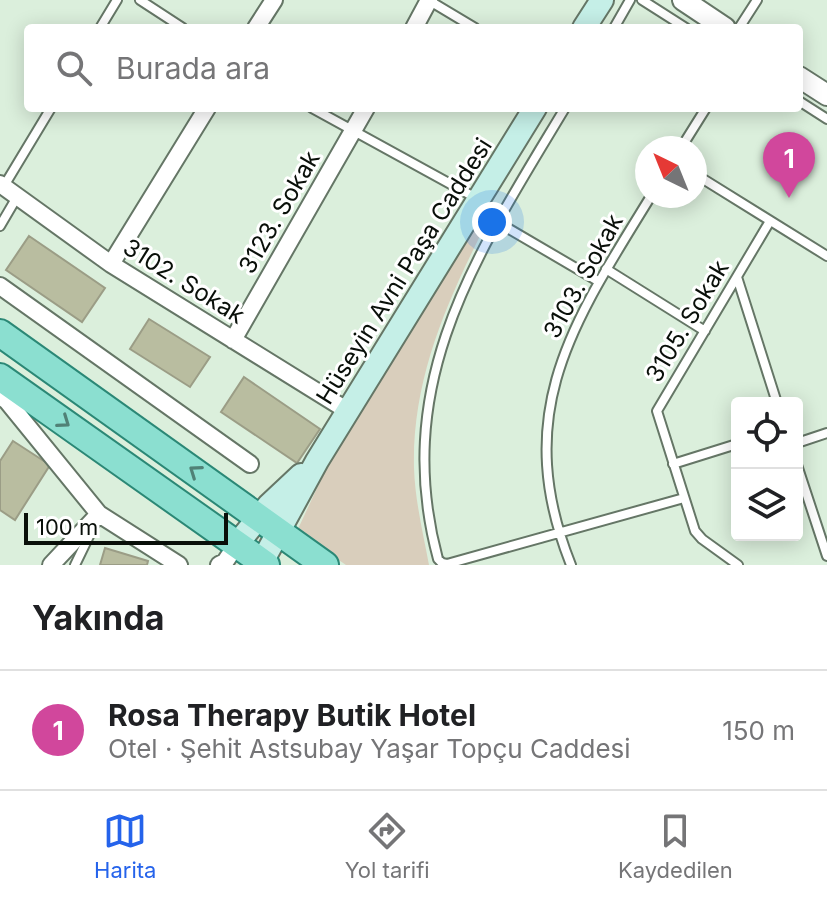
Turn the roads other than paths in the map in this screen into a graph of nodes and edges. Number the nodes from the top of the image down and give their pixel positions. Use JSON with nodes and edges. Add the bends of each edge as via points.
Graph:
{"nodes":[{"id":1,"x":117,"y":0,"type":"edge"},
{"id":2,"x":140,"y":0,"type":"edge"},
{"id":3,"x":274,"y":0,"type":"edge"},
{"id":4,"x":429,"y":0,"type":"edge"},
{"id":5,"x":602,"y":0,"type":"edge"},
{"id":6,"x":630,"y":0,"type":"edge"},
{"id":7,"x":642,"y":0,"type":"edge"},
{"id":8,"x":683,"y":0,"type":"edge"},
{"id":9,"x":757,"y":0,"type":"edge"},
{"id":10,"x":102,"y":24,"type":"edge"},
{"id":11,"x":177,"y":24,"type":"edge"},
{"id":12,"x":259,"y":24,"type":"edge"},
{"id":13,"x":416,"y":24,"type":"edge"},
{"id":14,"x":468,"y":24,"type":"edge"},
{"id":15,"x":587,"y":24,"type":"edge"},
{"id":16,"x":616,"y":24,"type":"edge"},
{"id":17,"x":680,"y":24,"type":"edge"},
{"id":18,"x":719,"y":24,"type":"edge"},
{"id":19,"x":742,"y":24,"type":"edge"},
{"id":20,"x":803,"y":80,"type":"edge"},
{"id":21,"x":827,"y":95,"type":"edge"},
{"id":22,"x":803,"y":104,"type":"edge"},
{"id":23,"x":48,"y":112,"type":"edge"},
{"id":24,"x":205,"y":112,"type":"edge"},
{"id":25,"x":319,"y":112,"type":"edge"},
{"id":26,"x":364,"y":112,"type":"edge"},
{"id":27,"x":533,"y":112,"type":"edge"},
{"id":28,"x":563,"y":112,"type":"edge"},
{"id":29,"x":704,"y":112,"type":"edge"},
{"id":30,"x":827,"y":119,"type":"edge"},
{"id":31,"x":352,"y":132,"type":"junction"},
{"id":32,"x":688,"y":136,"type":"edge"},
{"id":33,"x":707,"y":182,"type":"edge"},
{"id":34,"x":2,"y":185,"type":"edge"},
{"id":35,"x":17,"y":197,"type":"junction"},
{"id":36,"x":476,"y":204,"type":"junction"},
{"id":37,"x":644,"y":208,"type":"edge"},
{"id":38,"x":770,"y":221,"type":"junction"},
{"id":39,"x":497,"y":222,"type":"junction"},
{"id":40,"x":0,"y":226,"type":"edge"},
{"id":41,"x":827,"y":256,"type":"edge"},
{"id":42,"x":111,"y":264,"type":"junction"},
{"id":43,"x":606,"y":269,"type":"junction"},
{"id":44,"x":737,"y":277,"type":"junction"},
{"id":45,"x":598,"y":281,"type":"junction"},
{"id":46,"x":0,"y":286,"type":"edge"},
{"id":47,"x":705,"y":331,"type":"junction"},
{"id":48,"x":0,"y":333,"type":"edge"},
{"id":49,"x":233,"y":340,"type":"junction"},
{"id":50,"x":0,"y":377,"type":"edge"},
{"id":51,"x":0,"y":396,"type":"edge"},
{"id":52,"x":775,"y":397,"type":"edge"},
{"id":53,"x":348,"y":411,"type":"junction"},
{"id":54,"x":827,"y":433,"type":"edge"},
{"id":55,"x":803,"y":441,"type":"edge"},
{"id":56,"x":731,"y":446,"type":"edge"},
{"id":57,"x":250,"y":464,"type":"dead end"},
{"id":58,"x":673,"y":464,"type":"junction"},
{"id":59,"x":798,"y":469,"type":"edge"},
{"id":60,"x":684,"y":498,"type":"junction"},
{"id":61,"x":99,"y":514,"type":"junction"},
{"id":62,"x":268,"y":524,"type":"junction"},
{"id":63,"x":559,"y":533,"type":"junction"},
{"id":64,"x":237,"y":544,"type":"junction"},
{"id":65,"x":827,"y":556,"type":"edge"},
{"id":66,"x":173,"y":564,"type":"edge"},
{"id":67,"x":263,"y":564,"type":"edge"},
{"id":68,"x":51,"y":565,"type":"edge"},
{"id":69,"x":75,"y":565,"type":"edge"},
{"id":70,"x":219,"y":565,"type":"edge"},
{"id":71,"x":325,"y":565,"type":"edge"},
{"id":72,"x":571,"y":565,"type":"edge"},
{"id":73,"x":738,"y":565,"type":"edge"}],
"edges":[{"from":1,"to":10,"type":"lane"},
{"from":2,"to":11,"type":"lane"},
{"from":3,"to":12,"type":"street"},
{"from":4,"to":13,"type":"street"},
{"from":4,"to":14,"type":"lane"},
{"from":5,"to":15,"type":"main road"},
{"from":6,"to":16,"type":"lane"},
{"from":7,"to":17,"type":"lane"},
{"from":8,"to":18,"type":"street"},
{"from":9,"to":19,"type":"lane"},
{"from":20,"to":21,"type":"street"},
{"from":22,"to":30,"type":"lane"},
{"from":23,"to":34,"type":"lane"},
{"from":24,"to":42,"type":"street"},
{"from":25,"to":31,"type":"lane"},
{"from":26,"to":31,"type":"street","name":"3123. Sokak"},
{"from":27,"to":36,"type":"main road","name":"Hüseyin Avni Paşa Caddesi"},
{"from":28,"to":39,"type":"lane"},
{"from":29,"to":32,"type":"lane"},
{"from":31,"to":36,"type":"lane"},
{"from":31,"to":49,"type":"street","name":"3123. Sokak"},
{"from":33,"to":38,"type":"lane"},
{"from":34,"to":35,"type":"street","name":"3102. Sokak"},
{"from":35,"to":40,"type":"lane"},
{"from":35,"to":42,"type":"street","name":"3102. Sokak"},
{"from":36,"to":39,"type":"lane"},
{"from":36,"to":53,"type":"main road","name":"Hüseyin Avni Paşa Caddesi"},
{"from":37,"to":43,"type":"lane","name":"3103. Sokak"},
{"from":38,"to":41,"type":"lane"},
{"from":38,"to":44,"type":"lane","name":"3105. Sokak"},
{"from":39,"to":45,"type":"lane"},
{"from":39,"to":63,"type":"lane","via":[[459,297],[432,383],[424,462],[433,539],[444,564]]},
{"from":42,"to":49,"type":"street","name":"3102. Sokak"},
{"from":43,"to":45,"type":"lane","name":"3103. Sokak"},
{"from":43,"to":47,"type":"lane"},
{"from":44,"to":47,"type":"lane","name":"3105. Sokak"},
{"from":44,"to":52,"type":"lane"},
{"from":45,"to":63,"type":"lane","name":"3103. Sokak","via":[[551,392],[547,476]]},
{"from":46,"to":57,"type":"street"},
{"from":47,"to":58,"type":"lane","name":"3105. Sokak","via":[[657,411]]},
{"from":62,"to":48,"type":"main road","one_way":true},
{"from":49,"to":53,"type":"street","name":"3102. Sokak"},
{"from":50,"to":64,"type":"main road","one_way":true},
{"from":51,"to":61,"type":"street"},
{"from":53,"to":62,"type":"main road","name":"Hüseyin Avni Paşa Caddesi"},
{"from":54,"to":55,"type":"lane"},
{"from":56,"to":58,"type":"lane"},
{"from":58,"to":60,"type":"lane","name":"3105. Sokak"},
{"from":59,"to":65,"type":"lane"},
{"from":60,"to":63,"type":"lane"},
{"from":60,"to":73,"type":"lane","name":"3105. Sokak","via":[[699,537]]},
{"from":61,"to":66,"type":"street"},
{"from":61,"to":68,"type":"street"},
{"from":61,"to":69,"type":"lane"},
{"from":62,"to":64,"type":"main road","name":"Hüseyin Avni Paşa Caddesi"},
{"from":62,"to":67,"type":"main road","name":"Hüseyin Avni Paşa Caddesi"},
{"from":62,"to":71,"type":"main road"},
{"from":63,"to":72,"type":"lane","name":"3103. Sokak"},
{"from":64,"to":67,"type":"main road"},
{"from":64,"to":70,"type":"street"}]}
